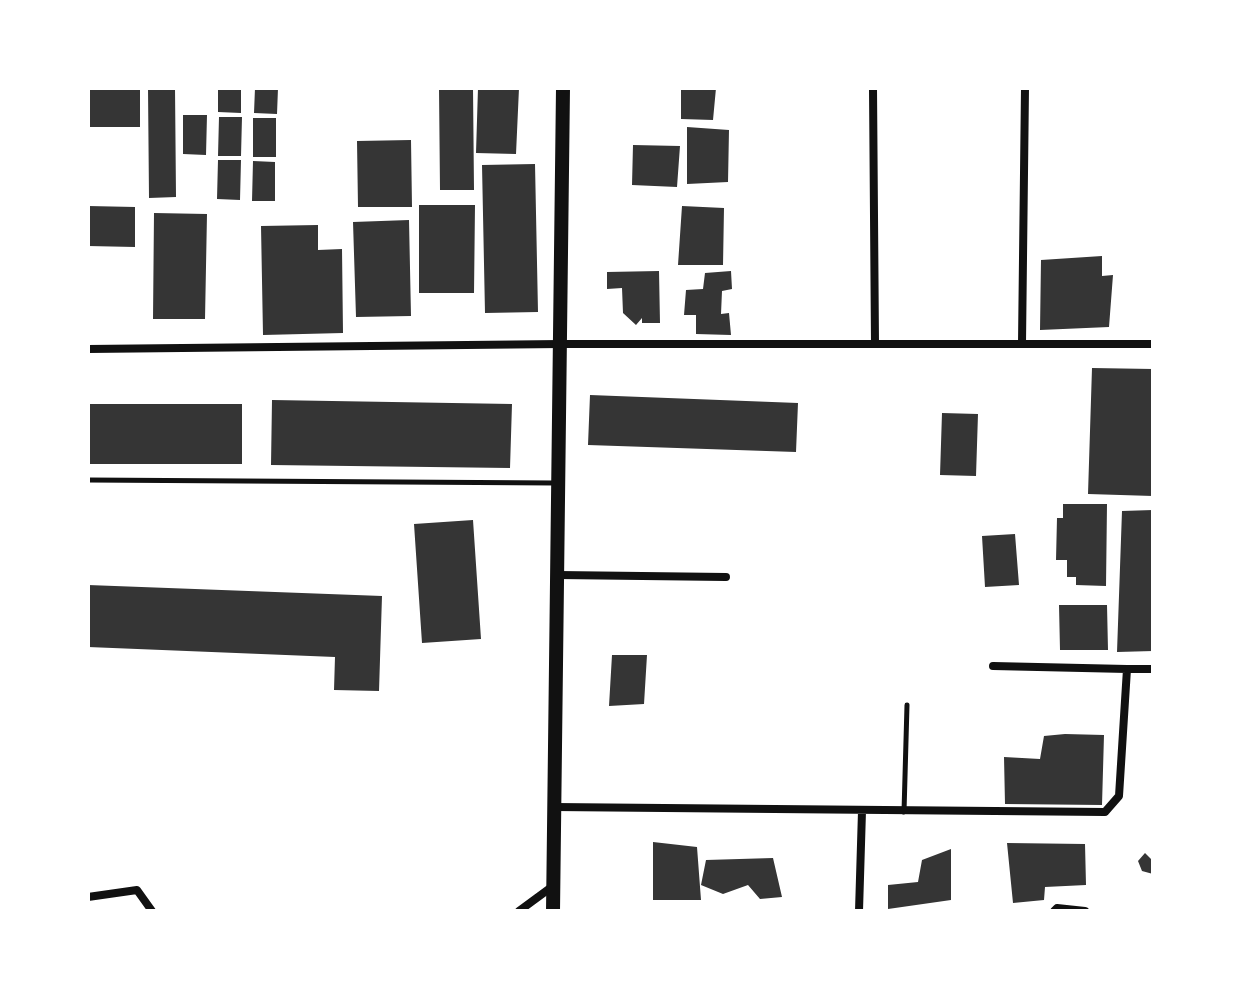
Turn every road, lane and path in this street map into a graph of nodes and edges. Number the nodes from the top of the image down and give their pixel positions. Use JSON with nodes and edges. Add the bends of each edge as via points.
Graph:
{"nodes":[{"id":1,"x":563,"y":88,"type":"edge"},
{"id":2,"x":873,"y":88,"type":"edge"},
{"id":3,"x":1025,"y":88,"type":"edge"},
{"id":4,"x":1022,"y":343,"type":"junction"},
{"id":5,"x":561,"y":344,"type":"junction"},
{"id":6,"x":875,"y":344,"type":"junction"},
{"id":7,"x":1153,"y":344,"type":"edge"},
{"id":8,"x":88,"y":349,"type":"edge"},
{"id":9,"x":88,"y":480,"type":"edge"},
{"id":10,"x":560,"y":483,"type":"junction"},
{"id":11,"x":558,"y":575,"type":"junction"},
{"id":12,"x":726,"y":577,"type":"dead end"},
{"id":13,"x":993,"y":666,"type":"dead end"},
{"id":14,"x":1127,"y":669,"type":"junction"},
{"id":15,"x":1153,"y":669,"type":"edge"},
{"id":16,"x":907,"y":705,"type":"dead end"},
{"id":17,"x":554,"y":807,"type":"junction"},
{"id":18,"x":862,"y":811,"type":"junction"},
{"id":19,"x":904,"y":812,"type":"junction"},
{"id":20,"x":553,"y":886,"type":"junction"},
{"id":21,"x":88,"y":897,"type":"edge"},
{"id":22,"x":152,"y":911,"type":"edge"},
{"id":23,"x":519,"y":911,"type":"edge"},
{"id":24,"x":553,"y":911,"type":"edge"},
{"id":25,"x":859,"y":911,"type":"edge"},
{"id":26,"x":1054,"y":911,"type":"edge"},
{"id":27,"x":1085,"y":911,"type":"edge"}],
"edges":[{"from":1,"to":5,"type":"main road"},
{"from":2,"to":6,"type":"street"},
{"from":3,"to":4,"type":"street"},
{"from":4,"to":6,"type":"street"},
{"from":4,"to":7,"type":"street"},
{"from":5,"to":6,"type":"street"},
{"from":5,"to":8,"type":"street"},
{"from":5,"to":10,"type":"main road"},
{"from":9,"to":10,"type":"lane"},
{"from":10,"to":11,"type":"main road"},
{"from":11,"to":12,"type":"street"},
{"from":11,"to":17,"type":"main road"},
{"from":13,"to":14,"type":"street"},
{"from":14,"to":15,"type":"street"},
{"from":14,"to":19,"type":"street","via":[[1119,796],[1105,812]]},
{"from":16,"to":19,"type":"lane"},
{"from":17,"to":18,"type":"street"},
{"from":17,"to":20,"type":"main road"},
{"from":18,"to":19,"type":"street"},
{"from":18,"to":25,"type":"street"},
{"from":20,"to":23,"type":"street"},
{"from":20,"to":24,"type":"main road"},
{"from":21,"to":22,"type":"street","via":[[137,890]]},
{"from":26,"to":27,"type":"street"}]}
